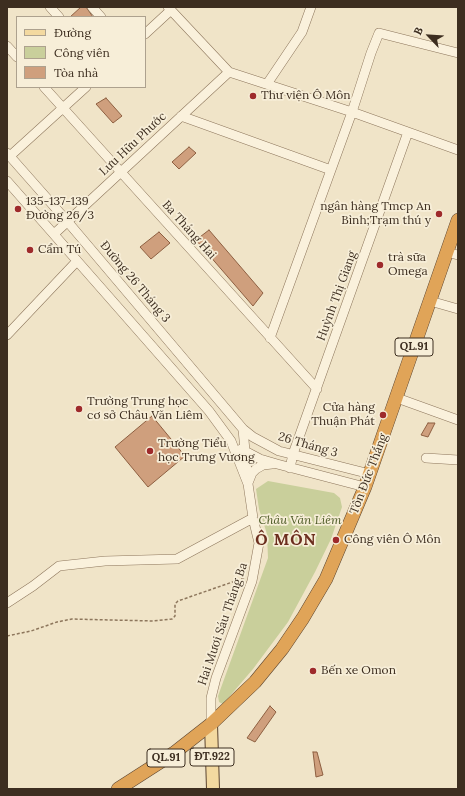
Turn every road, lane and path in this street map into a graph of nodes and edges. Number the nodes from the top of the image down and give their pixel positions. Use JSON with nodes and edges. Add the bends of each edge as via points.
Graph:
{"nodes":[{"id":1,"x":50,"y":7,"type":"edge"},
{"id":2,"x":92,"y":7,"type":"edge"},
{"id":3,"x":311,"y":7,"type":"edge"},
{"id":4,"x":169,"y":9,"type":"edge"},
{"id":5,"x":58,"y":16,"type":"edge"},
{"id":6,"x":100,"y":16,"type":"edge"},
{"id":7,"x":146,"y":33,"type":"edge"},
{"id":8,"x":7,"y":46,"type":"edge"},
{"id":9,"x":458,"y":53,"type":"edge"},
{"id":10,"x":16,"y":56,"type":"edge"},
{"id":11,"x":229,"y":72,"type":"junction"},
{"id":12,"x":267,"y":84,"type":"junction"},
{"id":13,"x":45,"y":88,"type":"edge"},
{"id":14,"x":85,"y":88,"type":"edge"},
{"id":15,"x":63,"y":108,"type":"junction"},
{"id":16,"x":352,"y":112,"type":"junction"},
{"id":17,"x":181,"y":116,"type":"junction"},
{"id":18,"x":408,"y":132,"type":"junction"},
{"id":19,"x":458,"y":150,"type":"edge"},
{"id":20,"x":9,"y":154,"type":"edge"},
{"id":21,"x":331,"y":170,"type":"junction"},
{"id":22,"x":120,"y":172,"type":"junction"},
{"id":23,"x":7,"y":181,"type":"edge"},
{"id":24,"x":458,"y":220,"type":"edge"},
{"id":25,"x":67,"y":221,"type":"junction"},
{"id":26,"x":54,"y":234,"type":"junction"},
{"id":27,"x":452,"y":254,"type":"edge"},
{"id":28,"x":77,"y":261,"type":"junction"},
{"id":29,"x":430,"y":301,"type":"junction"},
{"id":30,"x":458,"y":309,"type":"edge"},
{"id":31,"x":7,"y":335,"type":"edge"},
{"id":32,"x":270,"y":338,"type":"junction"},
{"id":33,"x":317,"y":388,"type":"junction"},
{"id":34,"x":397,"y":398,"type":"junction"},
{"id":35,"x":458,"y":420,"type":"edge"},
{"id":36,"x":243,"y":429,"type":"junction"},
{"id":37,"x":230,"y":441,"type":"junction"},
{"id":38,"x":245,"y":451,"type":"junction"},
{"id":39,"x":293,"y":454,"type":"junction"},
{"id":40,"x":426,"y":458,"type":"dead end"},
{"id":41,"x":458,"y":460,"type":"edge"},
{"id":42,"x":276,"y":464,"type":"junction"},
{"id":43,"x":290,"y":468,"type":"junction"},
{"id":44,"x":370,"y":474,"type":"junction"},
{"id":45,"x":248,"y":484,"type":"junction"},
{"id":46,"x":365,"y":487,"type":"junction"},
{"id":47,"x":253,"y":518,"type":"junction"},
{"id":48,"x":253,"y":575,"type":"junction"},
{"id":49,"x":7,"y":602,"type":"edge"},
{"id":50,"x":7,"y":636,"type":"edge"},
{"id":51,"x":211,"y":724,"type":"junction"},
{"id":52,"x":118,"y":789,"type":"edge"},
{"id":53,"x":213,"y":789,"type":"edge"}],
"edges":[{"from":1,"to":5,"type":"street"},
{"from":2,"to":6,"type":"street"},
{"from":3,"to":12,"type":"street","via":[[302,32]]},
{"from":4,"to":7,"type":"street"},
{"from":4,"to":11,"type":"street"},
{"from":8,"to":10,"type":"street"},
{"from":9,"to":16,"type":"street","via":[[379,33]]},
{"from":11,"to":12,"type":"street"},
{"from":11,"to":17,"type":"street","name":"Lưu Hữu Phước"},
{"from":12,"to":16,"type":"street"},
{"from":13,"to":15,"type":"street","name":"Ba Tháng Hai"},
{"from":14,"to":15,"type":"street"},
{"from":15,"to":20,"type":"street"},
{"from":15,"to":22,"type":"street","name":"Ba Tháng Hai"},
{"from":16,"to":18,"type":"street"},
{"from":16,"to":21,"type":"street"},
{"from":17,"to":21,"type":"street"},
{"from":17,"to":22,"type":"street","name":"Lưu Hữu Phước"},
{"from":18,"to":19,"type":"street"},
{"from":18,"to":33,"type":"street","name":"Huỳnh Thị Giang"},
{"from":20,"to":25,"type":"street","name":"Đường 26 Tháng 3"},
{"from":21,"to":32,"type":"street"},
{"from":22,"to":25,"type":"street","name":"Lưu Hữu Phước"},
{"from":22,"to":32,"type":"street","name":"Ba Tháng Hai"},
{"from":23,"to":26,"type":"street"},
{"from":24,"to":27,"type":"highway","name":"Tôn Đức Thắng","number":"QL.91"},
{"from":25,"to":26,"type":"street","name":"Lưu Hữu Phước"},
{"from":25,"to":36,"type":"street","name":"Đường 26 Tháng 3"},
{"from":26,"to":28,"type":"street"},
{"from":27,"to":29,"type":"highway","name":"Tôn Đức Thắng","number":"QL.91"},
{"from":28,"to":31,"type":"street"},
{"from":28,"to":37,"type":"street","via":[[210,411]]},
{"from":29,"to":30,"type":"street"},
{"from":29,"to":34,"type":"highway","name":"Tôn Đức Thắng","number":"QL.91"},
{"from":32,"to":33,"type":"street","name":"Ba Tháng Hai"},
{"from":33,"to":39,"type":"street","name":"Huỳnh Thị Giang"},
{"from":34,"to":35,"type":"street"},
{"from":34,"to":44,"type":"highway","name":"Tôn Đức Thắng","number":"QL.91"},
{"from":36,"to":38,"type":"street","name":"Hai Mươi Sáu Tháng Ba"},
{"from":36,"to":39,"type":"street","name":"26 Tháng 3","via":[[266,445]]},
{"from":37,"to":38,"type":"street"},
{"from":37,"to":45,"type":"street","name":"Hai Mươi Sáu Tháng Ba"},
{"from":38,"to":42,"type":"street"},
{"from":38,"to":45,"type":"street","name":"Hai Mươi Sáu Tháng Ba"},
{"from":39,"to":43,"type":"street","name":"Huỳnh Thị Giang"},
{"from":39,"to":44,"type":"street","name":"26 Tháng 3"},
{"from":40,"to":41,"type":"street"},
{"from":42,"to":43,"type":"street"},
{"from":42,"to":45,"type":"street","via":[[263,465],[256,469]]},
{"from":43,"to":46,"type":"street"},
{"from":44,"to":46,"type":"highway","name":"Tôn Đức Thắng","number":"QL.91"},
{"from":45,"to":47,"type":"street","name":"Hai Mươi Sáu Tháng Ba"},
{"from":46,"to":51,"type":"highway","name":"Tôn Đức Thắng","number":"QL.91","via":[[326,578],[303,618],[255,682]]},
{"from":47,"to":48,"type":"street","name":"Hai Mươi Sáu Tháng Ba","via":[[259,543]]},
{"from":47,"to":49,"type":"street","via":[[177,559],[105,561],[59,566]]},
{"from":48,"to":50,"type":"path","via":[[179,600],[175,604],[175,616],[172,619],[72,619]]},
{"from":48,"to":51,"type":"street","name":"Hai Mươi Sáu Tháng Ba","via":[[216,678],[211,698]]},
{"from":51,"to":52,"type":"highway","name":"Tôn Đức Thắng","number":"QL.91","via":[[174,753]]},
{"from":51,"to":53,"type":"main road","number":"ĐT.922"}]}
